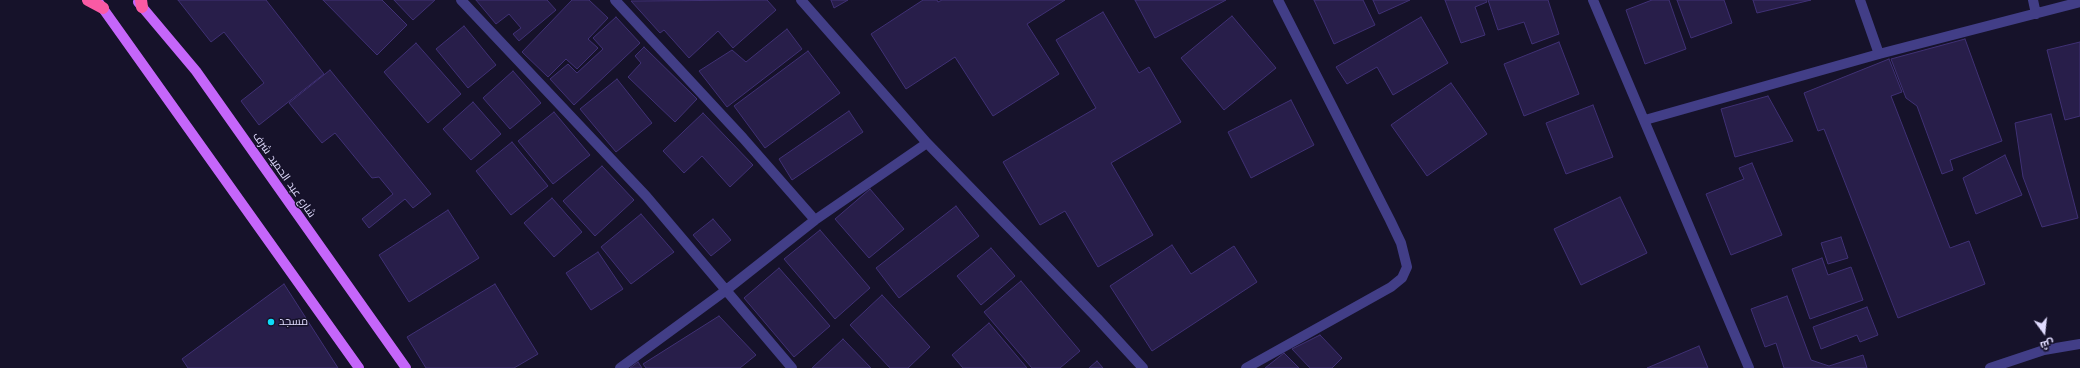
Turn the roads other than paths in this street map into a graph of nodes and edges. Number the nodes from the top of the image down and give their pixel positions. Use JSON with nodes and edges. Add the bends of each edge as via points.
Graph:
{"nodes":[{"id":1,"x":88,"y":0,"type":"edge"},
{"id":2,"x":461,"y":0,"type":"edge"},
{"id":3,"x":615,"y":0,"type":"edge"},
{"id":4,"x":801,"y":0,"type":"edge"},
{"id":5,"x":1278,"y":0,"type":"edge"},
{"id":6,"x":1592,"y":0,"type":"edge"},
{"id":7,"x":1860,"y":0,"type":"edge"},
{"id":8,"x":2033,"y":0,"type":"edge"},
{"id":9,"x":140,"y":2,"type":"edge"},
{"id":10,"x":2080,"y":2,"type":"edge"},
{"id":11,"x":100,"y":4,"type":"edge"},
{"id":12,"x":2036,"y":14,"type":"junction"},
{"id":13,"x":1879,"y":54,"type":"junction"},
{"id":14,"x":1644,"y":120,"type":"junction"},
{"id":15,"x":927,"y":142,"type":"junction"},
{"id":16,"x":815,"y":220,"type":"junction"},
{"id":17,"x":725,"y":291,"type":"junction"},
{"id":18,"x":2080,"y":344,"type":"edge"},
{"id":19,"x":359,"y":368,"type":"edge"},
{"id":20,"x":406,"y":368,"type":"edge"},
{"id":21,"x":620,"y":368,"type":"edge"},
{"id":22,"x":792,"y":368,"type":"edge"},
{"id":23,"x":1143,"y":368,"type":"edge"},
{"id":24,"x":1246,"y":368,"type":"edge"},
{"id":25,"x":1749,"y":368,"type":"edge"},
{"id":26,"x":1990,"y":368,"type":"edge"}],
"edges":[{"from":1,"to":11,"type":"highway"},
{"from":2,"to":17,"type":"street","via":[[646,196]]},
{"from":3,"to":16,"type":"street"},
{"from":4,"to":15,"type":"street"},
{"from":5,"to":24,"type":"street","via":[[1390,220],[1401,243],[1407,267],[1402,278],[1392,287]]},
{"from":6,"to":14,"type":"street"},
{"from":7,"to":13,"type":"street"},
{"from":8,"to":12,"type":"street"},
{"from":9,"to":20,"type":"main road","name":"شارع عبد الحميد شرف","via":[[196,71]]},
{"from":10,"to":12,"type":"street"},
{"from":11,"to":19,"type":"main road"},
{"from":12,"to":13,"type":"street"},
{"from":13,"to":14,"type":"street"},
{"from":14,"to":25,"type":"street"},
{"from":15,"to":16,"type":"street"},
{"from":15,"to":23,"type":"street"},
{"from":16,"to":17,"type":"street"},
{"from":17,"to":21,"type":"street"},
{"from":17,"to":22,"type":"street"},
{"from":18,"to":26,"type":"street","via":[[2044,350]]}]}
